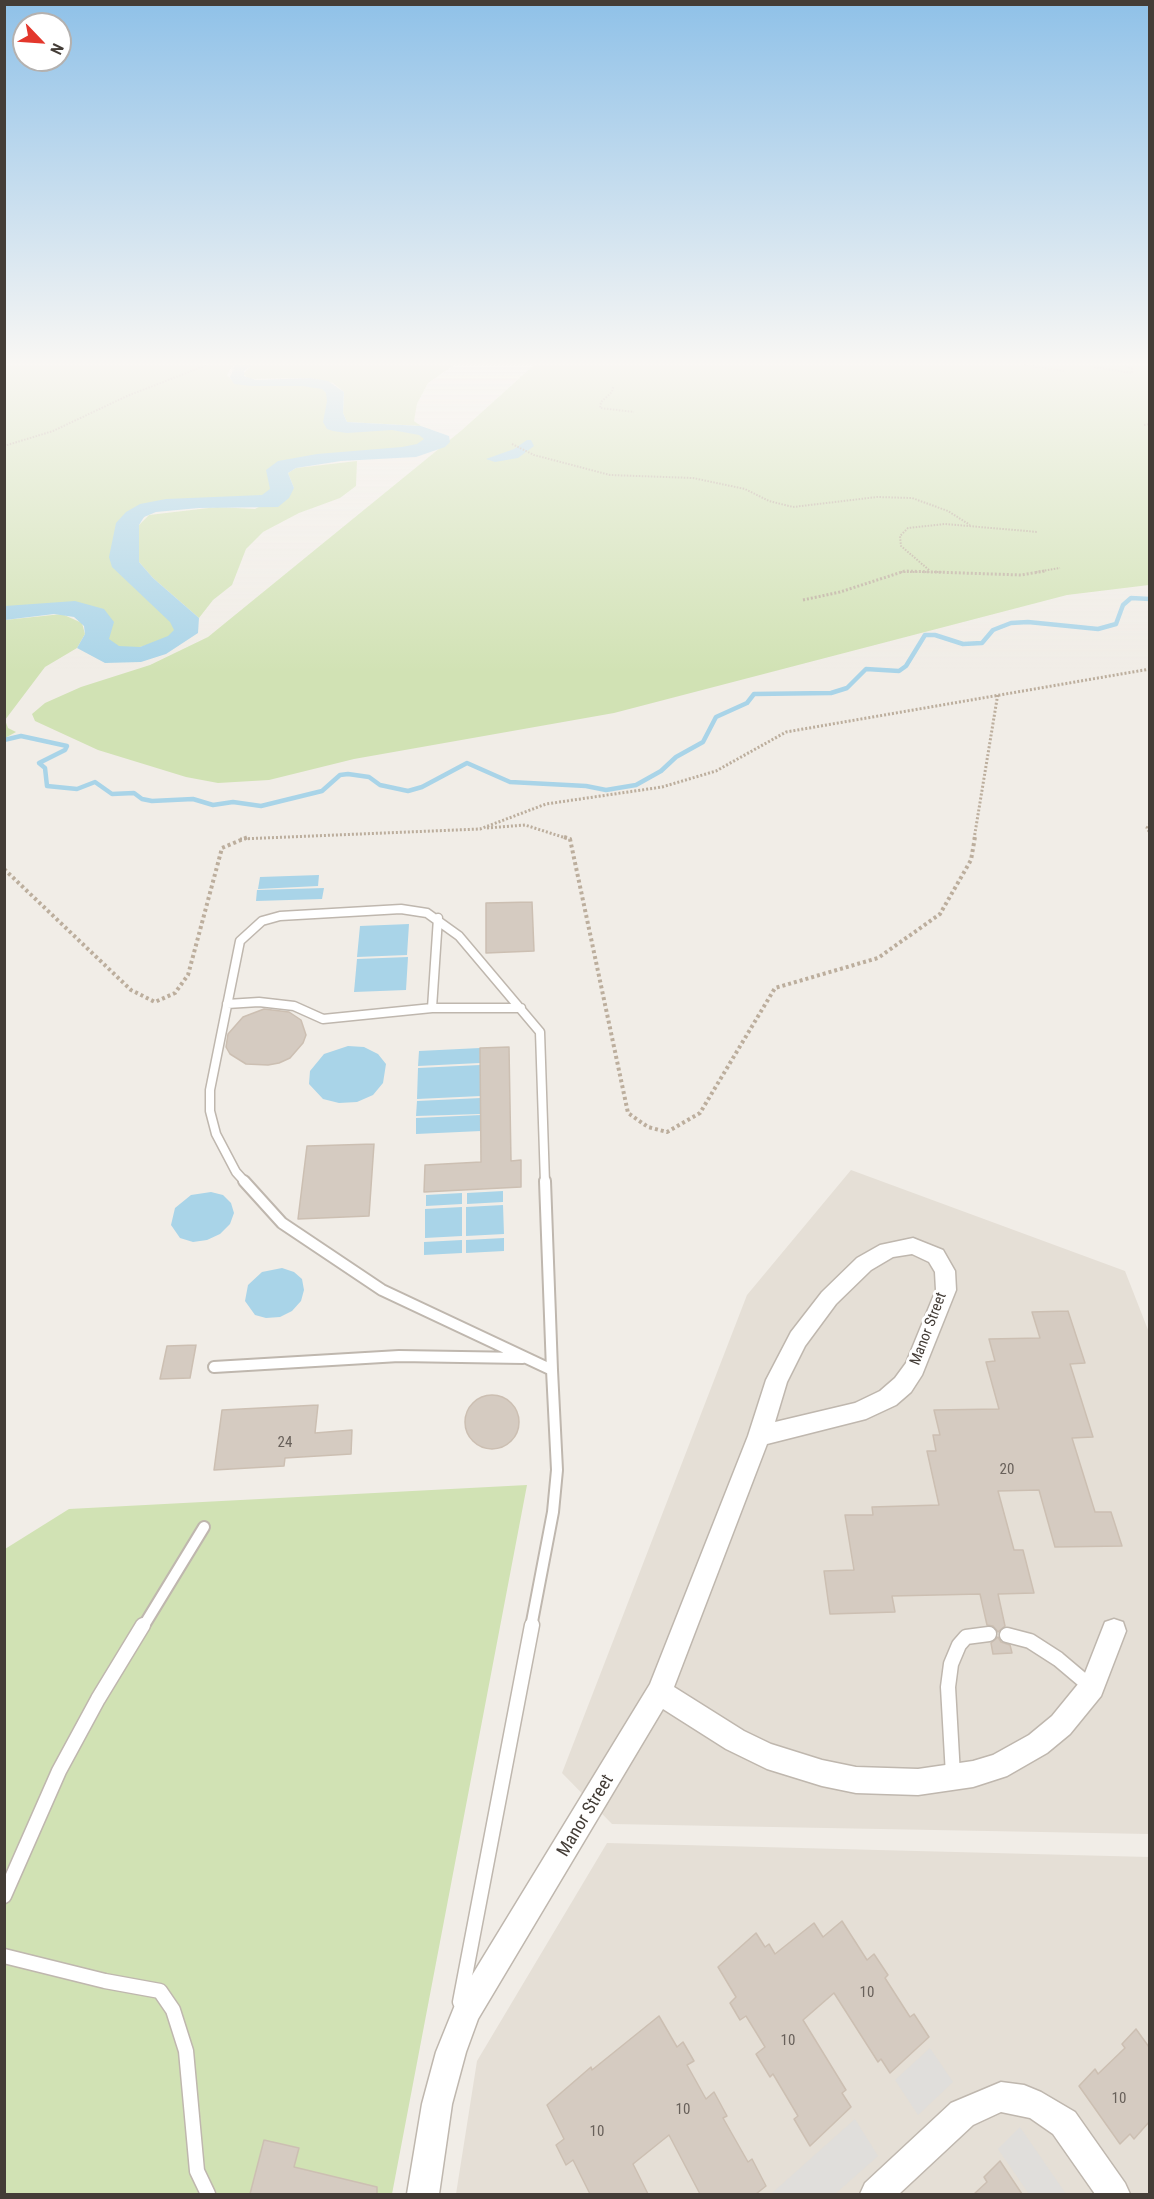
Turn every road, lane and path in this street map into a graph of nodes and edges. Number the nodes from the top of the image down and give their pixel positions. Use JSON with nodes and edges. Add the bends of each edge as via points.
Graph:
{"nodes":[{"id":1,"x":587,"y":468,"type":"edge"},
{"id":2,"x":970,"y":525,"type":"junction"},
{"id":3,"x":1038,"y":532,"type":"dead end"},
{"id":4,"x":1060,"y":568,"type":"dead end"},
{"id":5,"x":929,"y":570,"type":"junction"},
{"id":6,"x":803,"y":600,"type":"dead end"},
{"id":7,"x":1149,"y":669,"type":"edge"},
{"id":8,"x":998,"y":693,"type":"junction"},
{"id":9,"x":1149,"y":823,"type":"edge"},
{"id":10,"x":480,"y":829,"type":"junction"},
{"id":11,"x":1149,"y":833,"type":"edge"},
{"id":12,"x":4,"y":869,"type":"edge"},
{"id":13,"x":438,"y":918,"type":"junction"},
{"id":14,"x":226,"y":1004,"type":"junction"},
{"id":15,"x":432,"y":1008,"type":"junction"},
{"id":16,"x":521,"y":1008,"type":"junction"},
{"id":17,"x":528,"y":1358,"type":"junction"},
{"id":18,"x":214,"y":1367,"type":"dead end"},
{"id":19,"x":552,"y":1370,"type":"junction"},
{"id":20,"x":759,"y":1436,"type":"junction"},
{"id":21,"x":204,"y":1527,"type":"dead end"},
{"id":22,"x":1114,"y":1631,"type":"dead end"},
{"id":23,"x":989,"y":1634,"type":"dead end"},
{"id":24,"x":1007,"y":1635,"type":"dead end"},
{"id":25,"x":1092,"y":1687,"type":"junction"},
{"id":26,"x":659,"y":1692,"type":"junction"},
{"id":27,"x":953,"y":1777,"type":"junction"},
{"id":28,"x":4,"y":1896,"type":"edge"},
{"id":29,"x":4,"y":1956,"type":"edge"},
{"id":30,"x":451,"y":2052,"type":"junction"},
{"id":31,"x":208,"y":2194,"type":"edge"},
{"id":32,"x":423,"y":2194,"type":"edge"},
{"id":33,"x":876,"y":2194,"type":"edge"},
{"id":34,"x":1114,"y":2194,"type":"edge"}],
"edges":[{"from":1,"to":2,"type":"path","via":[[617,476],[700,480],[745,489],[794,507],[877,496],[912,498],[948,511]]},
{"from":2,"to":3,"type":"path"},
{"from":2,"to":5,"type":"path","via":[[922,525],[903,532],[901,546]]},
{"from":4,"to":5,"type":"path","via":[[1011,575]]},
{"from":5,"to":6,"type":"path","via":[[900,571]]},
{"from":7,"to":8,"type":"path"},
{"from":8,"to":10,"type":"path","via":[[786,732],[716,771],[662,787],[546,804]]},
{"from":8,"to":10,"type":"path","via":[[971,860],[940,914],[878,958],[775,988],[699,1113],[667,1132],[648,1127],[628,1113],[570,839],[525,825]]},
{"from":9,"to":11,"type":"path"},
{"from":10,"to":12,"type":"path","via":[[259,836],[241,838],[222,848],[188,975],[175,993],[155,1002],[131,990]]},
{"from":13,"to":14,"type":"lane","via":[[401,909],[280,916],[262,921],[240,941]]},
{"from":13,"to":15,"type":"lane"},
{"from":13,"to":16,"type":"lane","via":[[459,936]]},
{"from":14,"to":15,"type":"lane","via":[[294,1006],[323,1019]]},
{"from":14,"to":17,"type":"lane","via":[[210,1090],[210,1111],[216,1134],[236,1172],[282,1223],[382,1290]]},
{"from":15,"to":16,"type":"lane"},
{"from":16,"to":19,"type":"lane","via":[[540,1032]]},
{"from":17,"to":18,"type":"lane","via":[[399,1356]]},
{"from":17,"to":19,"type":"lane"},
{"from":19,"to":30,"type":"lane","via":[[557,1470],[553,1512]]},
{"from":20,"to":20,"type":"street","name":"Manor Street","via":[[858,1412],[888,1398],[903,1385],[914,1368],[946,1290],[945,1271],[936,1256],[913,1246],[887,1251],[864,1264],[830,1298],[798,1339],[777,1380]]},
{"from":20,"to":26,"type":"street","name":"Manor Street"},
{"from":21,"to":28,"type":"lane","via":[[59,1771]]},
{"from":22,"to":25,"type":"street"},
{"from":23,"to":27,"type":"lane","via":[[966,1637],[951,1664],[948,1697]]},
{"from":24,"to":25,"type":"lane","via":[[1019,1635],[1030,1641]]},
{"from":25,"to":27,"type":"street","via":[[1061,1725],[1038,1744],[998,1767]]},
{"from":26,"to":27,"type":"street","via":[[767,1756],[822,1773],[886,1782]]},
{"from":26,"to":30,"type":"street","name":"Manor Street","via":[[489,1971],[467,2010]]},
{"from":29,"to":31,"type":"lane","via":[[160,1991],[173,2010],[186,2051],[197,2171]]},
{"from":30,"to":32,"type":"street","name":"Manor Street","via":[[437,2104]]},
{"from":33,"to":34,"type":"street","via":[[962,2115],[1001,2097],[1041,2107],[1064,2123]]}]}
